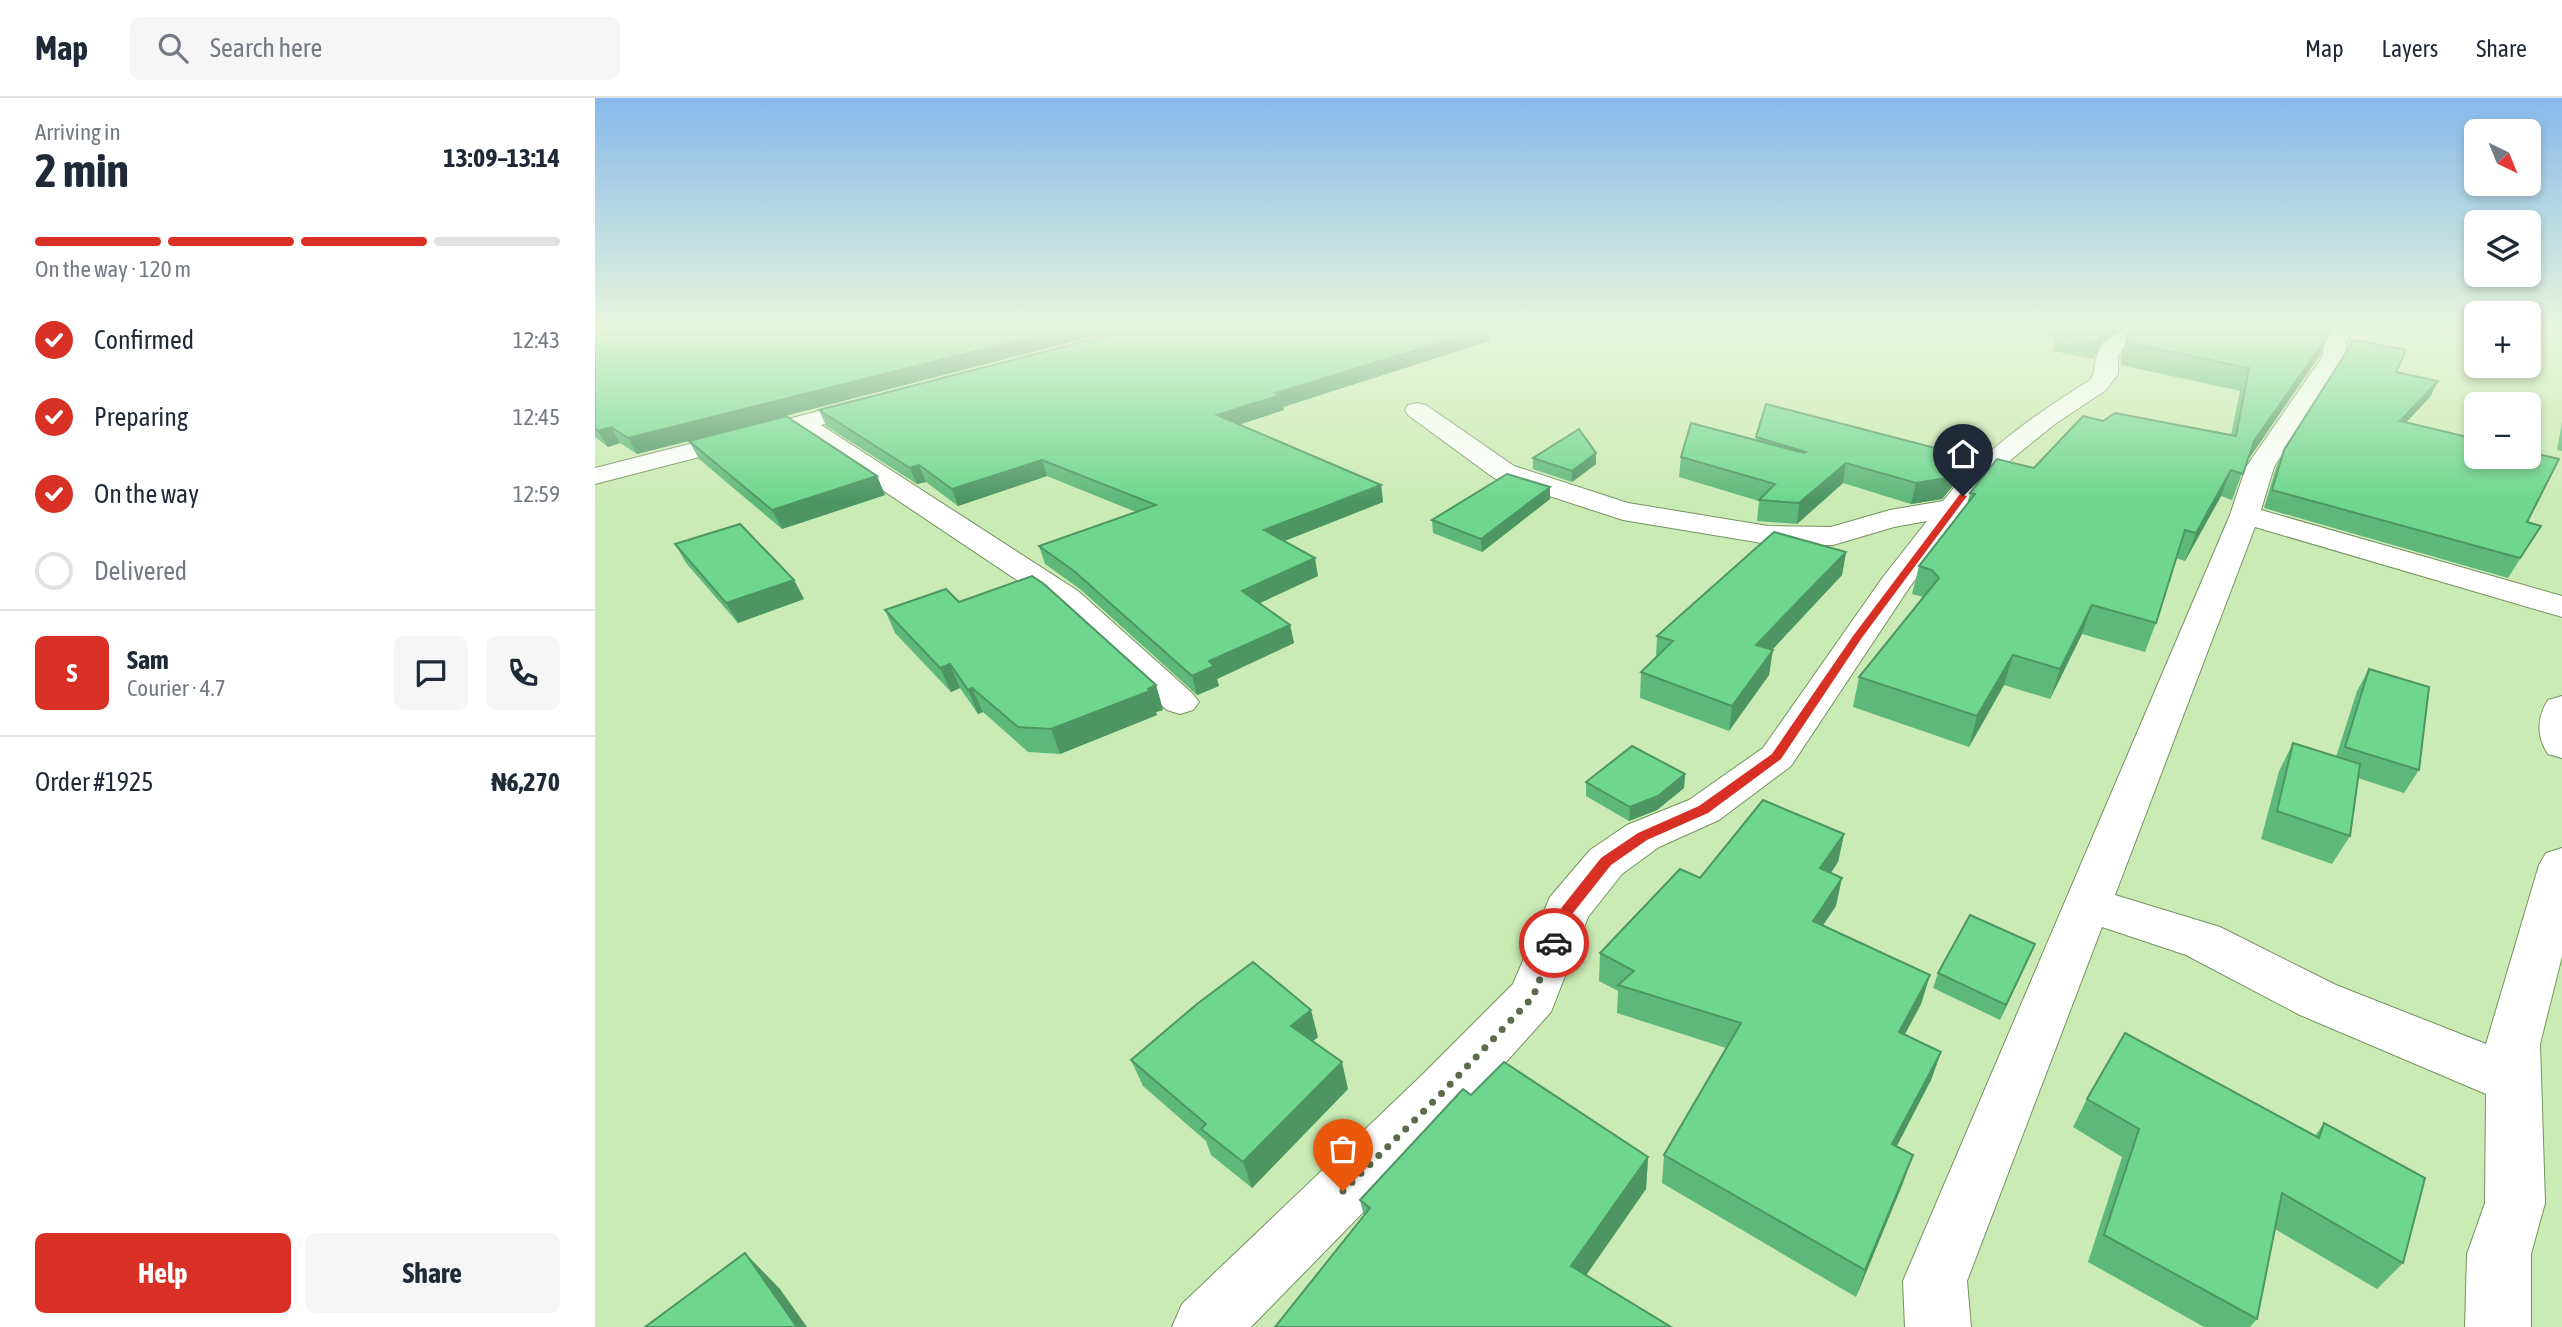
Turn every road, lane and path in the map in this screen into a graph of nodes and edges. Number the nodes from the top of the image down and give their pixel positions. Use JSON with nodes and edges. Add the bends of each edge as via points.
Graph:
{"nodes":[{"id":1,"x":2097,"y":385,"type":"edge"},
{"id":2,"x":2314,"y":385,"type":"edge"},
{"id":3,"x":893,"y":399,"type":"edge"},
{"id":4,"x":1417,"y":410,"type":"dead end"},
{"id":5,"x":800,"y":423,"type":"junction"},
{"id":6,"x":595,"y":476,"type":"edge"},
{"id":7,"x":1954,"y":508,"type":"junction"},
{"id":8,"x":2245,"y":515,"type":"junction"},
{"id":9,"x":2562,"y":607,"type":"edge"},
{"id":10,"x":1180,"y":702,"type":"dead end"},
{"id":11,"x":2562,"y":708,"type":"edge"},
{"id":12,"x":2562,"y":745,"type":"edge"},
{"id":13,"x":2562,"y":865,"type":"edge"},
{"id":14,"x":2088,"y":904,"type":"junction"},
{"id":15,"x":2514,"y":1080,"type":"junction"},
{"id":16,"x":1205,"y":1327,"type":"edge"},
{"id":17,"x":1938,"y":1327,"type":"edge"},
{"id":18,"x":2498,"y":1327,"type":"edge"}],
"edges":[{"from":1,"to":7,"type":"street","via":[[2004,452]]},
{"from":2,"to":8,"type":"street","via":[[2260,467]]},
{"from":3,"to":5,"type":"street"},
{"from":4,"to":7,"type":"street","via":[[1504,472],[1623,511],[1677,521],[1768,535],[1833,536],[1890,519]]},
{"from":5,"to":6,"type":"street"},
{"from":5,"to":10,"type":"street","via":[[1066,598]]},
{"from":7,"to":16,"type":"street","via":[[1880,606],[1777,757],[1704,810],[1643,836],[1606,862],[1567,910],[1533,997]]},
{"from":8,"to":9,"type":"street"},
{"from":8,"to":14,"type":"street"},
{"from":11,"to":12,"type":"street","via":[[2558,727]]},
{"from":13,"to":15,"type":"street","via":[[2513,1044]]},
{"from":14,"to":15,"type":"street","via":[[2203,942],[2318,1000]]},
{"from":14,"to":17,"type":"street","via":[[1935,1281]]},
{"from":15,"to":18,"type":"street","via":[[2515,1203],[2499,1254]]}]}
